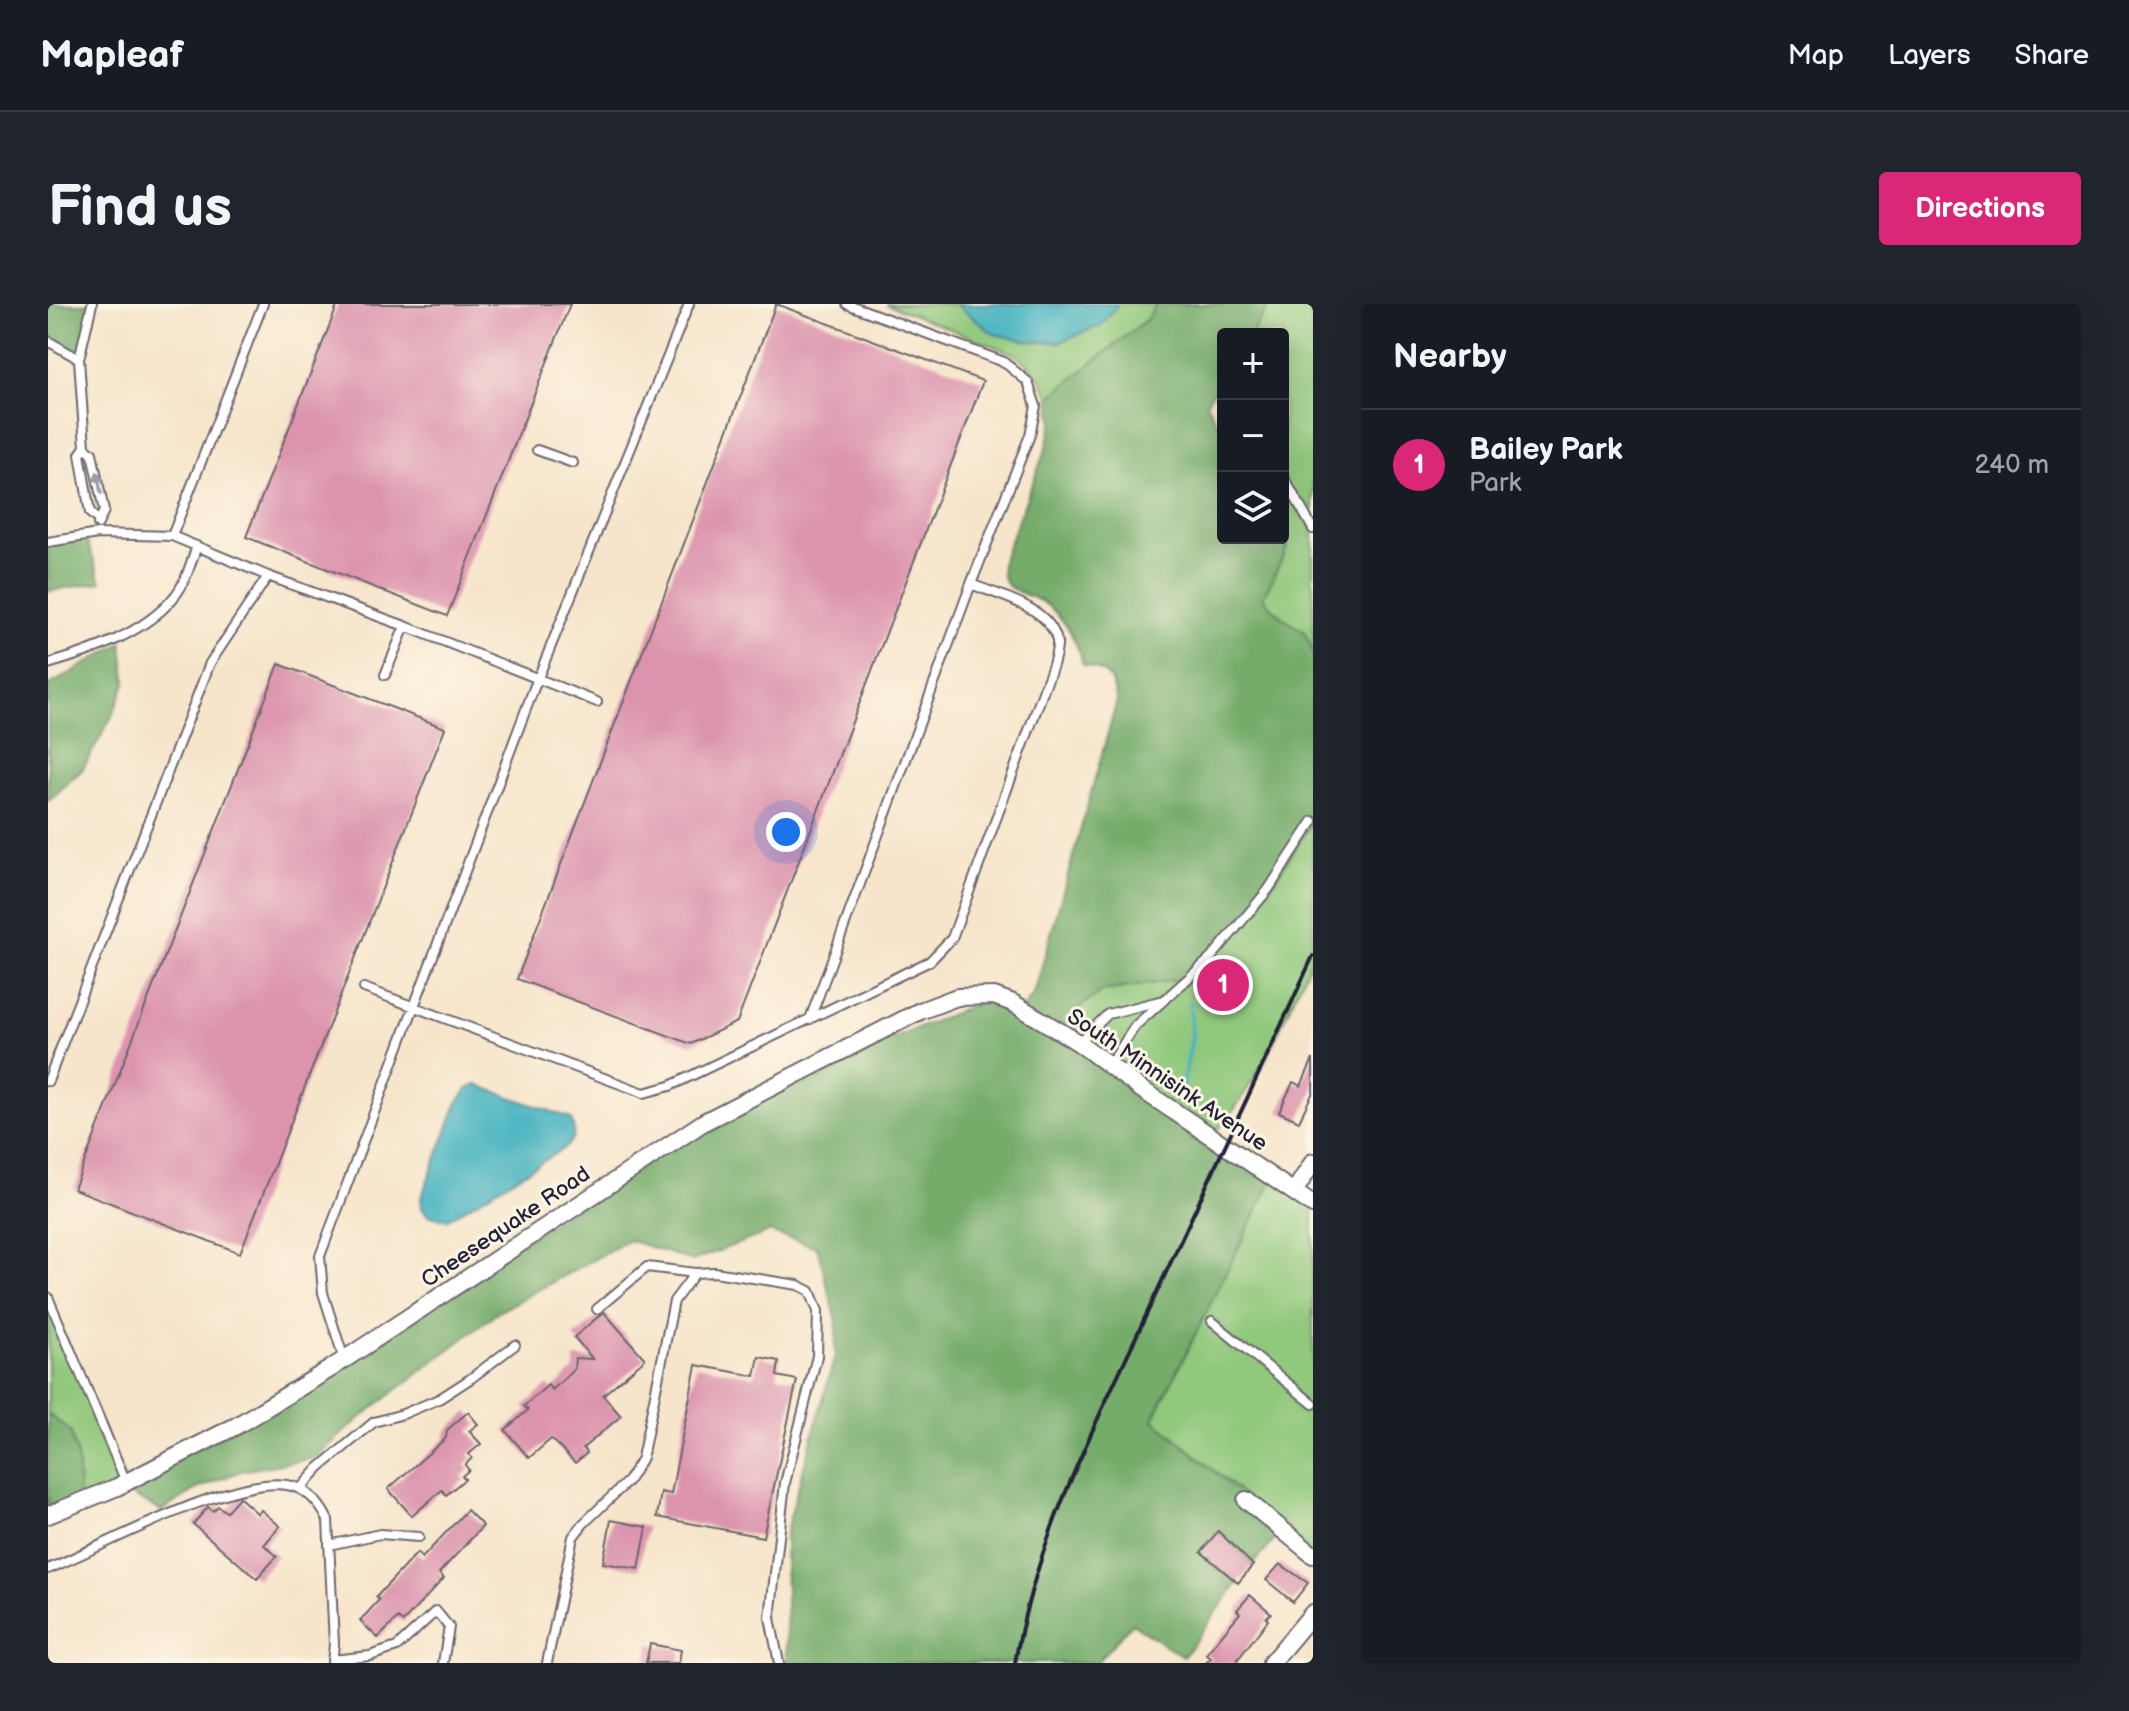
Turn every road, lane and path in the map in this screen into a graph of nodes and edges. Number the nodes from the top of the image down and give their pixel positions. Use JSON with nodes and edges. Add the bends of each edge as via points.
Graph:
{"nodes":[{"id":1,"x":92,"y":304,"type":"edge"},
{"id":2,"x":263,"y":304,"type":"edge"},
{"id":3,"x":689,"y":304,"type":"edge"},
{"id":4,"x":847,"y":304,"type":"edge"},
{"id":5,"x":48,"y":341,"type":"edge"},
{"id":6,"x":79,"y":359,"type":"junction"},
{"id":7,"x":85,"y":447,"type":"junction"},
{"id":8,"x":537,"y":450,"type":"dead end"},
{"id":9,"x":573,"y":463,"type":"dead end"},
{"id":10,"x":1289,"y":487,"type":"edge"},
{"id":11,"x":98,"y":520,"type":"junction"},
{"id":12,"x":1313,"y":529,"type":"edge"},
{"id":13,"x":98,"y":534,"type":"junction"},
{"id":14,"x":172,"y":536,"type":"junction"},
{"id":15,"x":48,"y":542,"type":"edge"},
{"id":16,"x":197,"y":546,"type":"junction"},
{"id":17,"x":268,"y":576,"type":"junction"},
{"id":18,"x":971,"y":584,"type":"junction"},
{"id":19,"x":405,"y":626,"type":"junction"},
{"id":20,"x":48,"y":664,"type":"edge"},
{"id":21,"x":385,"y":675,"type":"dead end"},
{"id":22,"x":538,"y":679,"type":"junction"},
{"id":23,"x":597,"y":702,"type":"dead end"},
{"id":24,"x":1313,"y":821,"type":"edge"},
{"id":25,"x":364,"y":988,"type":"dead end"},
{"id":26,"x":994,"y":996,"type":"joint"},
{"id":27,"x":1162,"y":1001,"type":"junction"},
{"id":28,"x":414,"y":1006,"type":"junction"},
{"id":29,"x":810,"y":1019,"type":"junction"},
{"id":30,"x":1079,"y":1043,"type":"junction"},
{"id":31,"x":1109,"y":1065,"type":"junction"},
{"id":32,"x":48,"y":1081,"type":"edge"},
{"id":33,"x":1313,"y":1162,"type":"edge"},
{"id":34,"x":1294,"y":1192,"type":"junction"},
{"id":35,"x":1313,"y":1205,"type":"edge"},
{"id":36,"x":695,"y":1273,"type":"junction"},
{"id":37,"x":48,"y":1297,"type":"edge"},
{"id":38,"x":597,"y":1309,"type":"dead end"},
{"id":39,"x":1212,"y":1321,"type":"dead end"},
{"id":40,"x":515,"y":1345,"type":"dead end"},
{"id":41,"x":344,"y":1360,"type":"junction"},
{"id":42,"x":1313,"y":1404,"type":"edge"},
{"id":43,"x":126,"y":1483,"type":"junction"},
{"id":44,"x":300,"y":1489,"type":"junction"},
{"id":45,"x":1246,"y":1500,"type":"dead end"},
{"id":46,"x":48,"y":1515,"type":"edge"},
{"id":47,"x":419,"y":1537,"type":"dead end"},
{"id":48,"x":329,"y":1545,"type":"junction"},
{"id":49,"x":1313,"y":1555,"type":"edge"},
{"id":50,"x":48,"y":1569,"type":"edge"},
{"id":51,"x":1313,"y":1613,"type":"edge"},
{"id":52,"x":332,"y":1662,"type":"edge"},
{"id":53,"x":443,"y":1663,"type":"edge"},
{"id":54,"x":547,"y":1663,"type":"edge"},
{"id":55,"x":779,"y":1663,"type":"edge"},
{"id":56,"x":1271,"y":1663,"type":"edge"}],
"edges":[{"from":1,"to":6,"type":"lane"},
{"from":2,"to":14,"type":"lane"},
{"from":3,"to":22,"type":"lane"},
{"from":4,"to":18,"type":"lane","via":[[1004,362],[1028,382],[1036,406],[1030,435]]},
{"from":5,"to":6,"type":"lane"},
{"from":6,"to":7,"type":"lane"},
{"from":7,"to":11,"type":"lane","via":[[80,454],[90,513]]},
{"from":11,"to":7,"type":"lane","one_way":true,"via":[[104,511],[92,453]]},
{"from":8,"to":9,"type":"lane"},
{"from":10,"to":12,"type":"lane"},
{"from":11,"to":13,"type":"lane"},
{"from":13,"to":14,"type":"lane"},
{"from":13,"to":15,"type":"lane"},
{"from":14,"to":16,"type":"lane"},
{"from":16,"to":17,"type":"lane"},
{"from":16,"to":20,"type":"lane","via":[[183,584],[163,608],[119,638]]},
{"from":17,"to":19,"type":"lane"},
{"from":17,"to":32,"type":"lane","via":[[210,663]]},
{"from":18,"to":29,"type":"lane"},
{"from":18,"to":29,"type":"lane","via":[[1032,609],[1050,624],[1058,643],[952,938],[930,961]]},
{"from":19,"to":21,"type":"lane"},
{"from":19,"to":22,"type":"lane"},
{"from":22,"to":23,"type":"lane"},
{"from":22,"to":28,"type":"lane"},
{"from":24,"to":27,"type":"lane","via":[[1268,890],[1211,958]]},
{"from":25,"to":28,"type":"lane"},
{"from":26,"to":30,"type":"street","name":"South Minnisink Avenue"},
{"from":26,"to":41,"type":"street","name":"Cheesequake Road","via":[[957,997],[920,1011],[704,1122]]},
{"from":27,"to":30,"type":"lane","via":[[1108,1014]]},
{"from":27,"to":31,"type":"lane","via":[[1135,1026]]},
{"from":28,"to":29,"type":"lane","via":[[644,1093],[670,1086]]},
{"from":28,"to":41,"type":"lane","via":[[320,1256],[323,1293]]},
{"from":30,"to":31,"type":"street","name":"South Minnisink Avenue"},
{"from":31,"to":34,"type":"street","name":"South Minnisink Avenue"},
{"from":33,"to":34,"type":"street"},
{"from":34,"to":35,"type":"street","name":"South Minnisink Avenue"},
{"from":36,"to":38,"type":"lane","via":[[647,1267]]},
{"from":36,"to":54,"type":"lane","via":[[674,1301],[642,1458],[628,1481],[573,1537]]},
{"from":36,"to":55,"type":"lane","via":[[798,1285],[810,1291],[818,1311],[817,1356],[785,1483],[770,1618]]},
{"from":37,"to":43,"type":"lane"},
{"from":39,"to":42,"type":"lane"},
{"from":40,"to":44,"type":"lane","via":[[439,1399],[374,1422]]},
{"from":41,"to":43,"type":"street","name":"Cheesequake Road","via":[[236,1426]]},
{"from":43,"to":46,"type":"street","name":"Cheesequake Road"},
{"from":44,"to":48,"type":"lane","via":[[322,1508]]},
{"from":44,"to":50,"type":"lane","via":[[257,1486],[225,1493]]},
{"from":45,"to":49,"type":"street"},
{"from":47,"to":48,"type":"lane","via":[[380,1534]]},
{"from":48,"to":52,"type":"lane"},
{"from":51,"to":56,"type":"street"},
{"from":52,"to":53,"type":"lane","via":[[397,1647],[436,1611],[449,1627]]}]}
